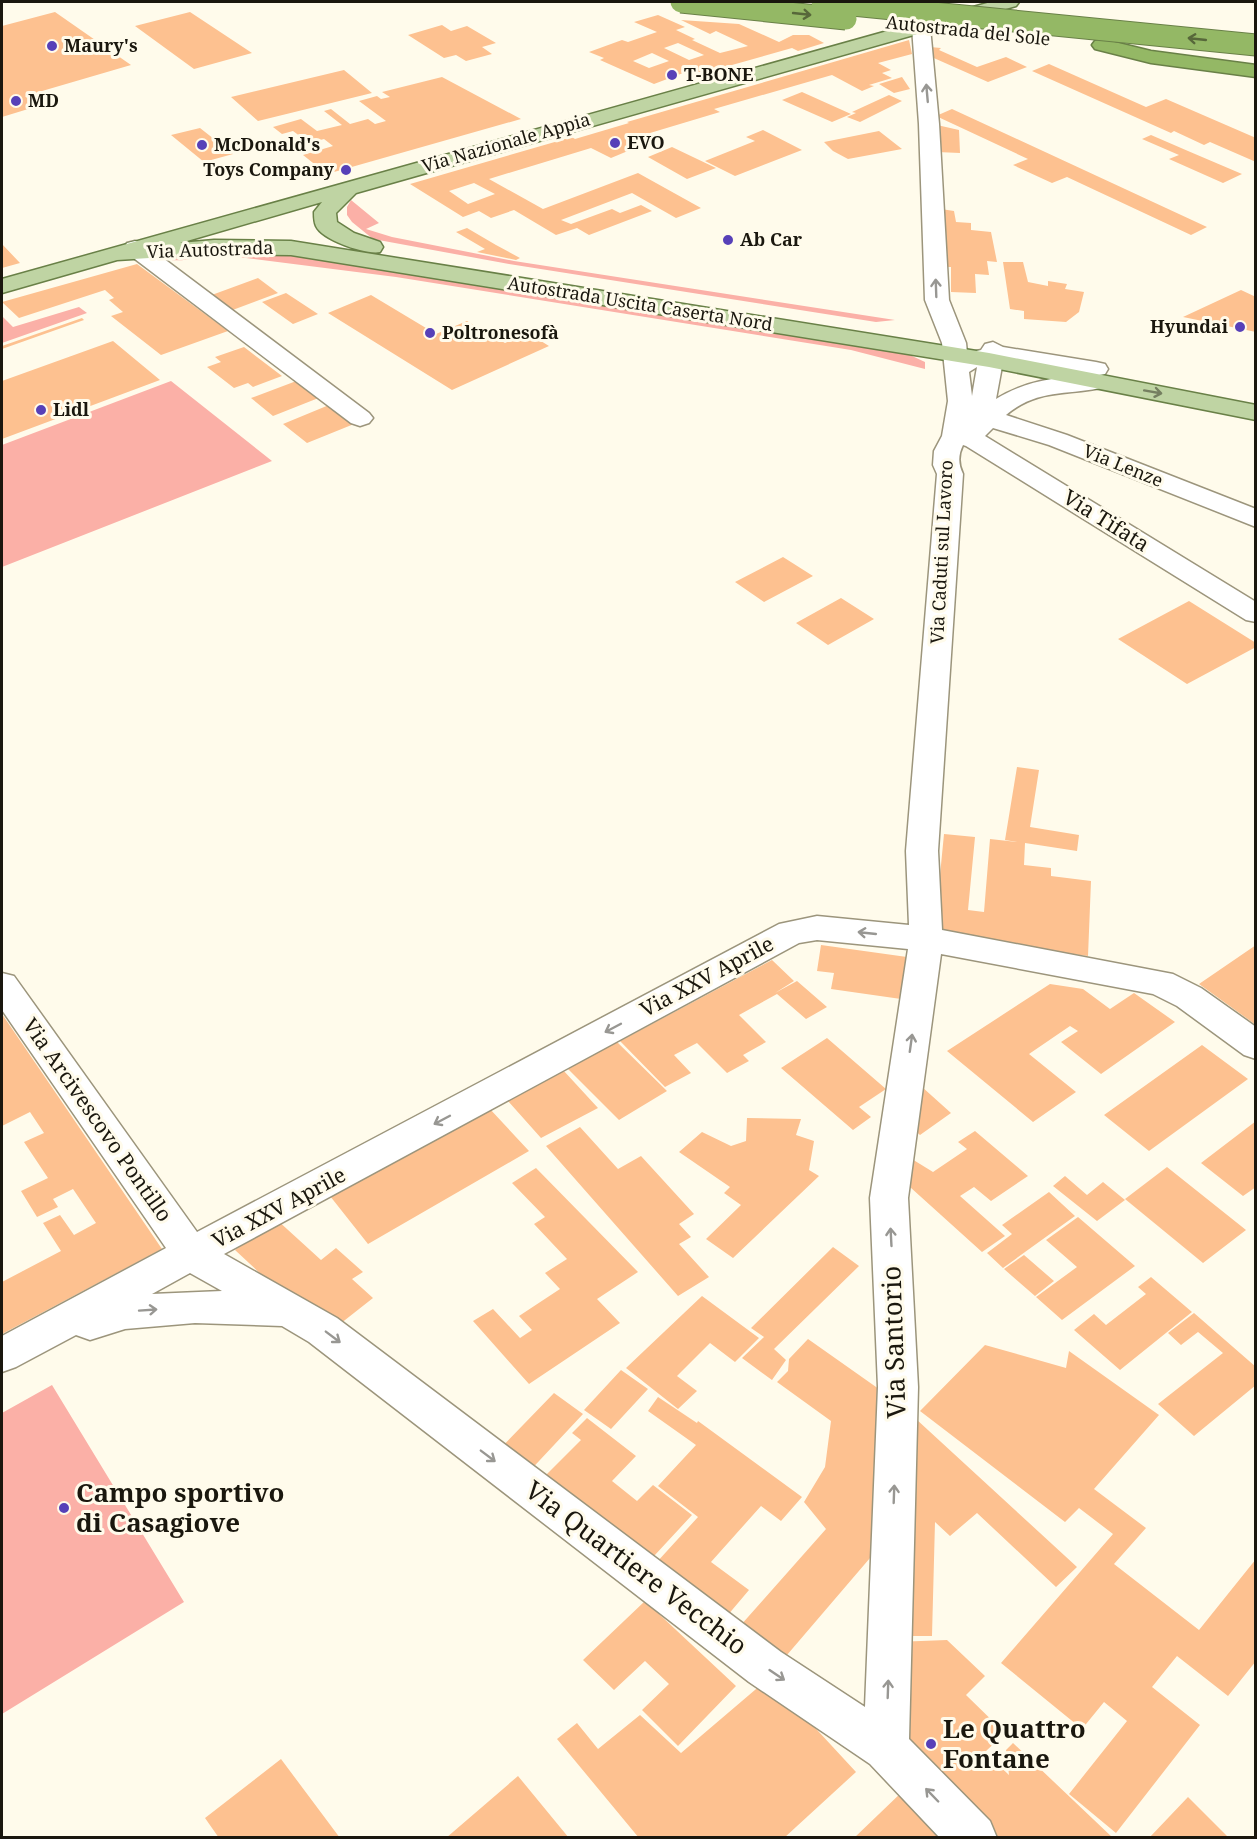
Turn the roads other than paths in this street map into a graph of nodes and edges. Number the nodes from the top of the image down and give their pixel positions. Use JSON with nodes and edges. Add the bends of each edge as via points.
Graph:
{"nodes":[{"id":1,"x":681,"y":2,"type":"edge"},
{"id":2,"x":822,"y":2,"type":"edge"},
{"id":3,"x":1010,"y":2,"type":"edge"},
{"id":4,"x":921,"y":27,"type":"junction"},
{"id":5,"x":1102,"y":45,"type":"junction"},
{"id":6,"x":1256,"y":45,"type":"edge"},
{"id":7,"x":1256,"y":61,"type":"edge"},
{"id":8,"x":1256,"y":71,"type":"edge"},
{"id":9,"x":350,"y":187,"type":"junction"},
{"id":10,"x":235,"y":220,"type":"junction"},
{"id":11,"x":372,"y":247,"type":"junction"},
{"id":12,"x":291,"y":248,"type":"junction"},
{"id":13,"x":130,"y":252,"type":"junction"},
{"id":14,"x":2,"y":286,"type":"edge"},
{"id":15,"x":974,"y":355,"type":"junction"},
{"id":16,"x":1103,"y":374,"type":"junction"},
{"id":17,"x":1256,"y":390,"type":"edge"},
{"id":18,"x":1256,"y":413,"type":"edge"},
{"id":19,"x":360,"y":418,"type":"dead end"},
{"id":20,"x":973,"y":421,"type":"junction"},
{"id":21,"x":950,"y":474,"type":"joint"},
{"id":22,"x":1256,"y":519,"type":"edge"},
{"id":23,"x":1256,"y":614,"type":"edge"},
{"id":24,"x":926,"y":939,"type":"junction"},
{"id":25,"x":2,"y":985,"type":"edge"},
{"id":26,"x":1256,"y":1046,"type":"edge"},
{"id":27,"x":192,"y":1255,"type":"junction"},
{"id":28,"x":290,"y":1310,"type":"junction"},
{"id":29,"x":7,"y":1352,"type":"edge"},
{"id":30,"x":886,"y":1748,"type":"junction"},
{"id":31,"x":973,"y":1838,"type":"edge"}],
"edges":[{"from":1,"to":5,"type":"highway","name":"Autostrada del Sole","one_way":true,"bridge":true},
{"from":6,"to":2,"type":"highway","name":"Autostrada del Sole","one_way":true,"bridge":true},
{"from":3,"to":4,"type":"main road","name":"Via Nazionale Appia"},
{"from":4,"to":9,"type":"main road","name":"Via Nazionale Appia"},
{"from":15,"to":4,"type":"street","one_way":true,"via":[[937,300]]},
{"from":5,"to":7,"type":"highway","name":"Autostrada del Sole"},
{"from":5,"to":8,"type":"highway","via":[[1151,57]]},
{"from":9,"to":10,"type":"main road","name":"Via Nazionale Appia"},
{"from":9,"to":11,"type":"main road","via":[[325,212],[326,225],[346,238]]},
{"from":10,"to":11,"type":"main road","name":"Via Autostrada"},
{"from":10,"to":12,"type":"main road","name":"Via Autostrada","via":[[247,233]]},
{"from":10,"to":13,"type":"main road","name":"Via Nazionale Appia"},
{"from":11,"to":15,"type":"main road","name":"Autostrada Uscita Caserta Nord"},
{"from":12,"to":13,"type":"main road","name":"Via Autostrada"},
{"from":12,"to":15,"type":"main road","name":"Autostrada Uscita Caserta Nord"},
{"from":13,"to":14,"type":"main road","name":"Via Nazionale Appia"},
{"from":13,"to":19,"type":"street"},
{"from":15,"to":16,"type":"main road","name":"Autostrada Uscita Caserta Nord"},
{"from":15,"to":20,"type":"street"},
{"from":15,"to":20,"type":"street"},
{"from":16,"to":17,"type":"main road","name":"Autostrada Uscita Caserta Nord"},
{"from":16,"to":18,"type":"main road","name":"Autostrada Uscita Caserta Nord","one_way":true},
{"from":16,"to":20,"type":"street","name":"Autostrada Uscita Caserta Nord","via":[[1037,387]]},
{"from":20,"to":21,"type":"street","name":"Autostrada Uscita Caserta Nord","via":[[957,452],[957,466]]},
{"from":20,"to":22,"type":"street","name":"Via Lenze","via":[[1058,440]]},
{"from":20,"to":23,"type":"street","name":"Via Tifata"},
{"from":21,"to":24,"type":"street","name":"Via Caduti sul Lavoro","via":[[922,851]]},
{"from":24,"to":26,"type":"street","name":"Via XXV Aprile","via":[[1161,983],[1189,997]]},
{"from":24,"to":27,"type":"street","name":"Via XXV Aprile","one_way":true,"via":[[817,928],[791,932]]},
{"from":30,"to":24,"type":"street","name":"Via Santorio","one_way":true,"via":[[898,1387],[889,1198]]},
{"from":25,"to":27,"type":"street","name":"Via Arcivescovo Pontillo"},
{"from":27,"to":28,"type":"street","name":"Via Quartiere Vecchio"},
{"from":27,"to":29,"type":"street","name":"Via XXV Aprile"},
{"from":29,"to":28,"type":"street","name":"Via Quartiere Vecchio","one_way":true,"via":[[125,1312],[195,1307]]},
{"from":28,"to":30,"type":"street","name":"Via Quartiere Vecchio","one_way":true,"via":[[323,1329],[765,1667]]},
{"from":31,"to":30,"type":"street","name":"Via Quartiere Vecchio","one_way":true}]}
